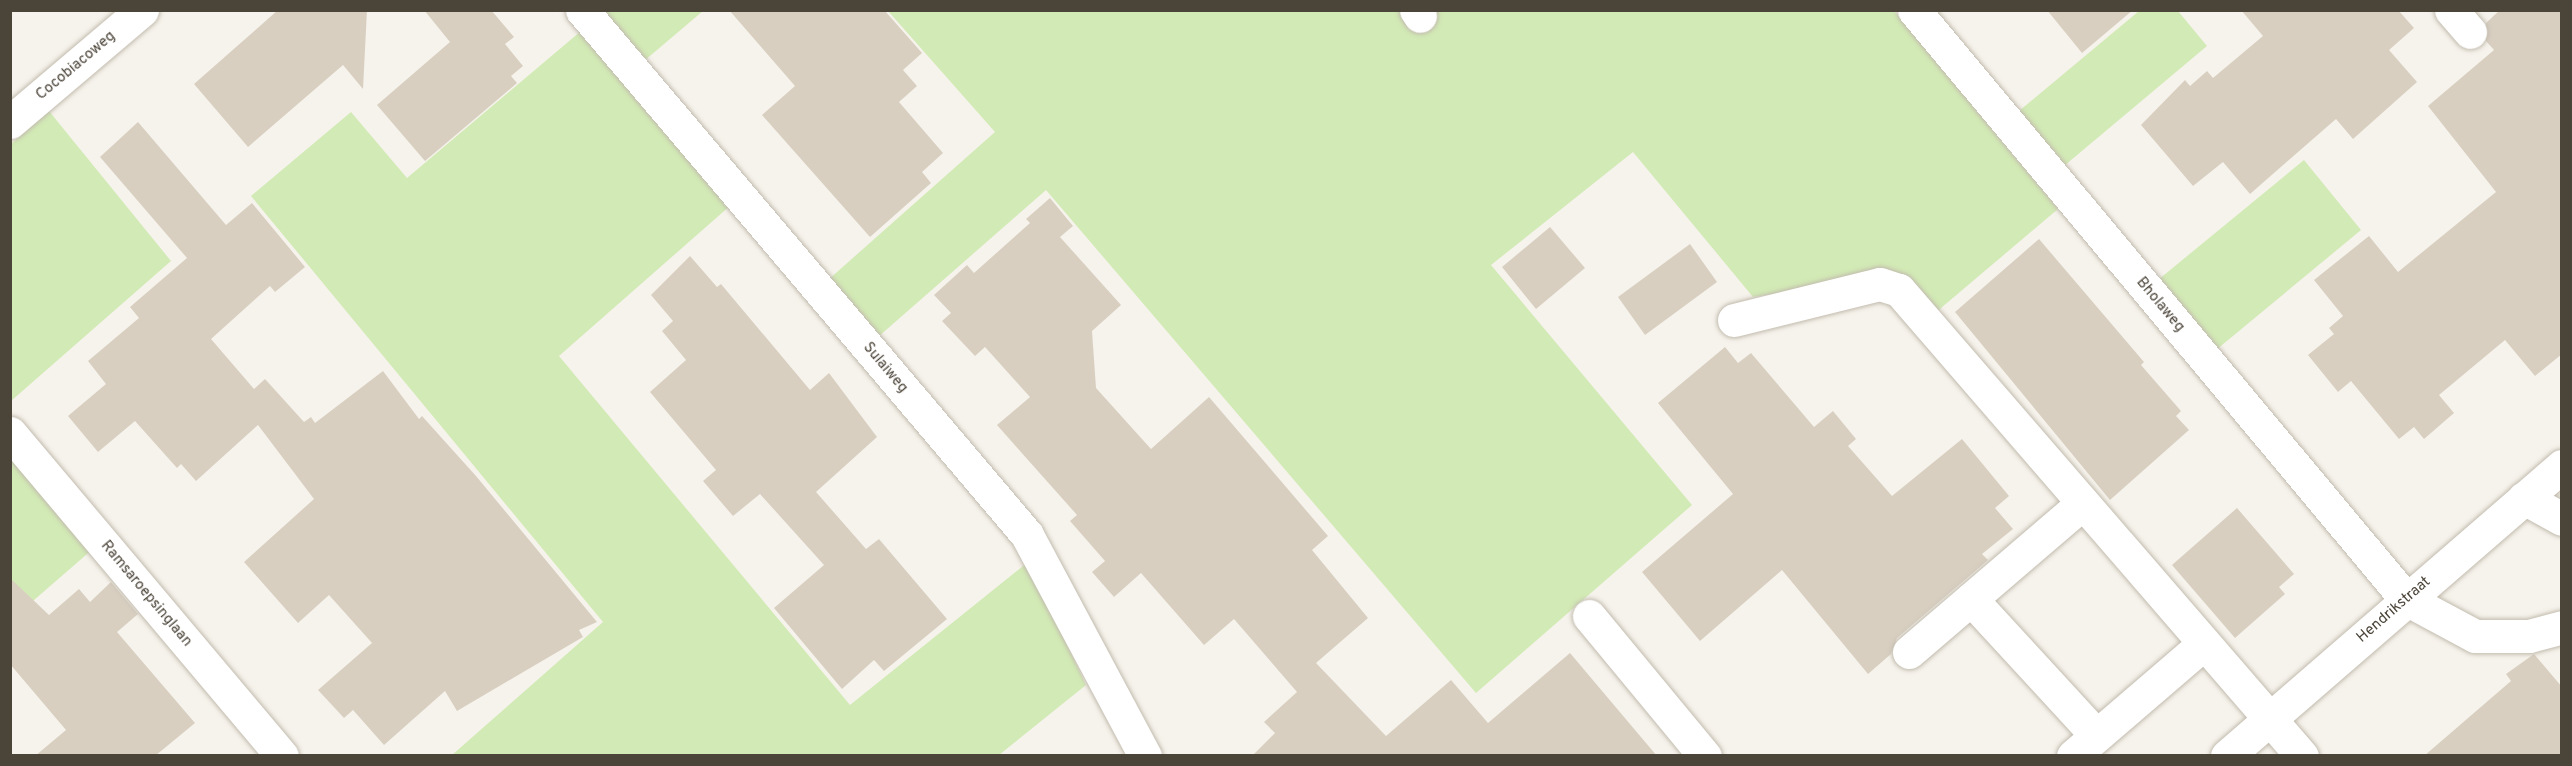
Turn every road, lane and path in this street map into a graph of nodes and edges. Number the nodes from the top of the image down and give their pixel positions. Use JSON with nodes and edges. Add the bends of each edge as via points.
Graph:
{"nodes":[{"id":1,"x":582,"y":10,"type":"edge"},
{"id":2,"x":1914,"y":10,"type":"edge"},
{"id":3,"x":137,"y":12,"type":"edge"},
{"id":4,"x":10,"y":122,"type":"edge"},
{"id":5,"x":1734,"y":320,"type":"dead end"},
{"id":6,"x":10,"y":433,"type":"edge"},
{"id":7,"x":2562,"y":466,"type":"edge"},
{"id":8,"x":2524,"y":498,"type":"junction"},
{"id":9,"x":2083,"y":503,"type":"junction"},
{"id":10,"x":2562,"y":519,"type":"edge"},
{"id":11,"x":1971,"y":598,"type":"junction"},
{"id":12,"x":2406,"y":598,"type":"junction"},
{"id":13,"x":1589,"y":616,"type":"dead end"},
{"id":14,"x":2562,"y":627,"type":"edge"},
{"id":15,"x":2202,"y":645,"type":"junction"},
{"id":16,"x":1909,"y":652,"type":"dead end"},
{"id":17,"x":2271,"y":718,"type":"junction"},
{"id":18,"x":2084,"y":745,"type":"edge"},
{"id":19,"x":282,"y":756,"type":"edge"},
{"id":20,"x":1145,"y":756,"type":"edge"},
{"id":21,"x":1704,"y":756,"type":"edge"},
{"id":22,"x":2227,"y":756,"type":"edge"},
{"id":23,"x":2302,"y":756,"type":"edge"}],
"edges":[{"from":1,"to":20,"type":"street","name":"Sulaiweg","via":[[1027,535]]},
{"from":2,"to":12,"type":"street","name":"Bholaweg"},
{"from":3,"to":4,"type":"street","name":"Cocobiacoweg"},
{"from":5,"to":9,"type":"street","via":[[1880,284],[1899,290]]},
{"from":6,"to":19,"type":"street","name":"Ramsaroepsinglaan"},
{"from":7,"to":8,"type":"street","name":"Hendrikstraat"},
{"from":8,"to":10,"type":"street"},
{"from":8,"to":12,"type":"street","name":"Hendrikstraat"},
{"from":9,"to":11,"type":"street"},
{"from":9,"to":15,"type":"street"},
{"from":11,"to":16,"type":"street"},
{"from":11,"to":18,"type":"street"},
{"from":12,"to":14,"type":"street","via":[[2475,636],[2529,636]]},
{"from":12,"to":17,"type":"street","name":"Hendrikstraat"},
{"from":13,"to":21,"type":"street"},
{"from":15,"to":17,"type":"street"},
{"from":15,"to":18,"type":"street"},
{"from":17,"to":22,"type":"street","name":"Hendrikstraat"},
{"from":17,"to":23,"type":"street"}]}
